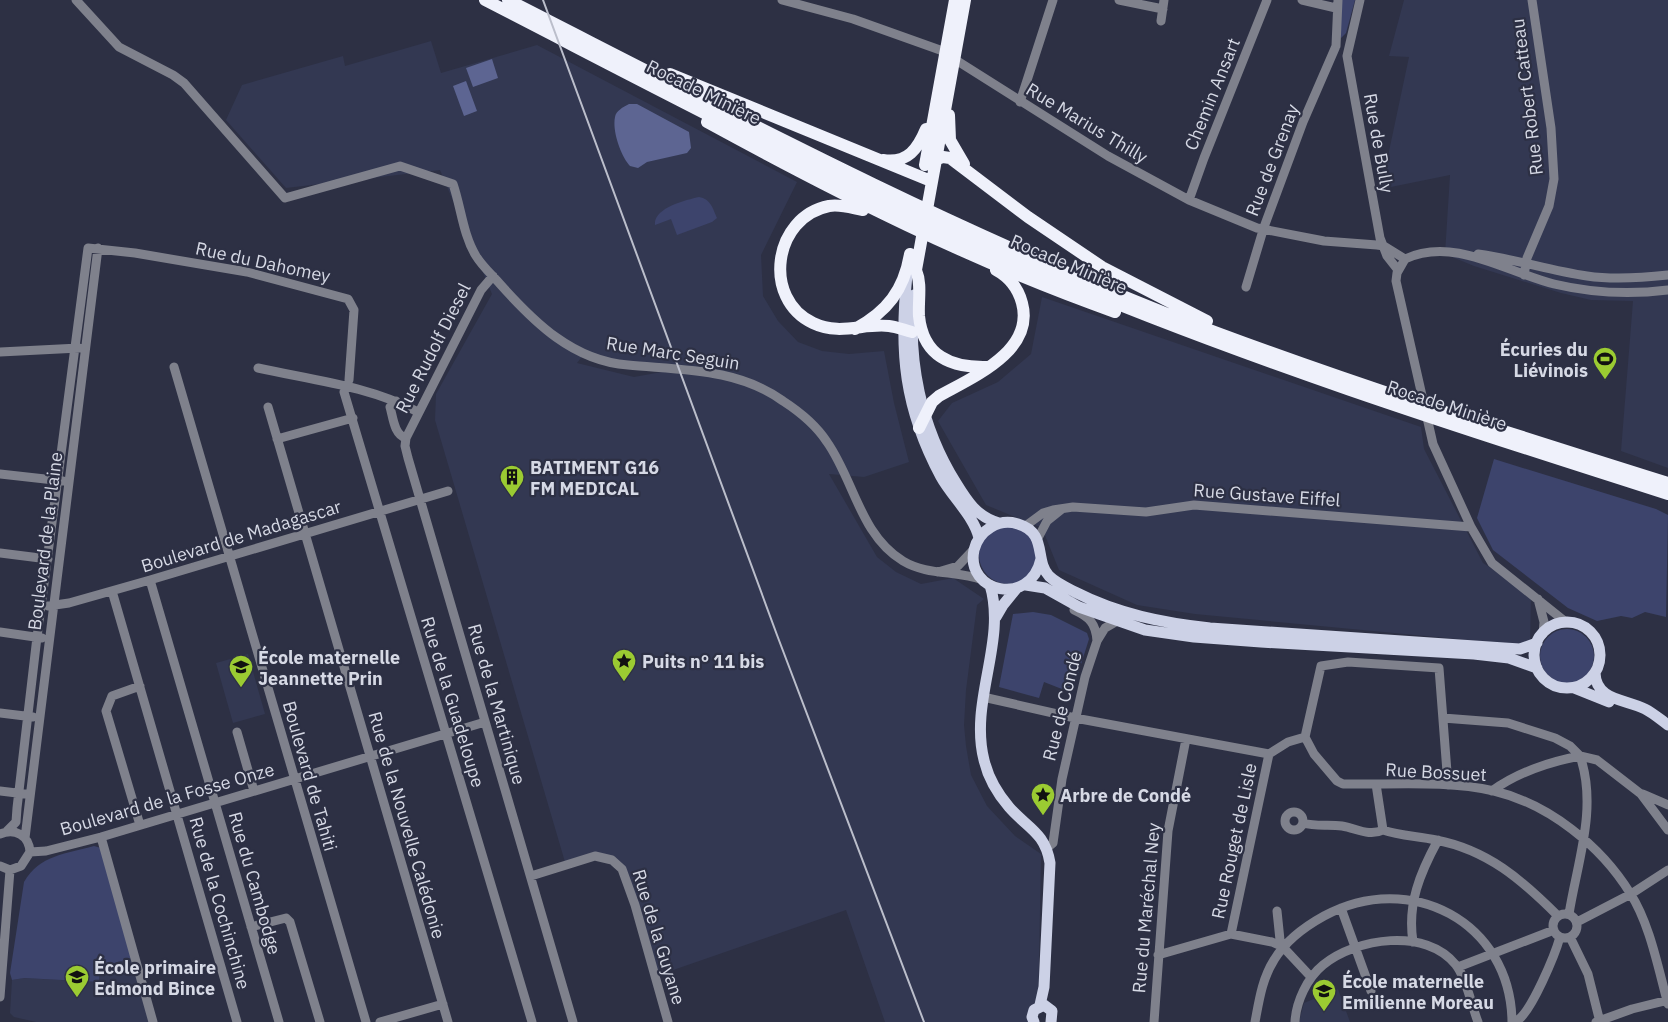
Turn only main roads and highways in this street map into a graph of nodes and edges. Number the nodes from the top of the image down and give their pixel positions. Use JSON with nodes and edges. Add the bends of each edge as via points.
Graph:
{"nodes":[{"id":1,"x":485,"y":0,"type":"edge"},
{"id":2,"x":508,"y":0,"type":"edge"},
{"id":3,"x":955,"y":0,"type":"edge"},
{"id":4,"x":965,"y":0,"type":"edge"},
{"id":5,"x":539,"y":22,"type":"junction"},
{"id":6,"x":953,"y":39,"type":"junction"},
{"id":7,"x":584,"y":45,"type":"junction"},
{"id":8,"x":611,"y":66,"type":"junction"},
{"id":9,"x":947,"y":67,"type":"junction"},
{"id":10,"x":932,"y":123,"type":"junction"},
{"id":11,"x":875,"y":159,"type":"junction"},
{"id":12,"x":930,"y":162,"type":"junction"},
{"id":13,"x":967,"y":169,"type":"junction"},
{"id":14,"x":926,"y":183,"type":"junction"},
{"id":15,"x":876,"y":212,"type":"junction"},
{"id":16,"x":978,"y":257,"type":"junction"},
{"id":17,"x":912,"y":270,"type":"junction"},
{"id":18,"x":855,"y":330,"type":"junction"},
{"id":19,"x":907,"y":330,"type":"junction"},
{"id":20,"x":1245,"y":343,"type":"junction"},
{"id":21,"x":1218,"y":344,"type":"junction"},
{"id":22,"x":987,"y":367,"type":"junction"},
{"id":23,"x":1415,"y":408,"type":"junction"},
{"id":24,"x":925,"y":415,"type":"junction"},
{"id":25,"x":1444,"y":418,"type":"junction"},
{"id":26,"x":919,"y":428,"type":"junction"},
{"id":27,"x":1668,"y":483,"type":"edge"},
{"id":28,"x":1668,"y":494,"type":"edge"},
{"id":29,"x":999,"y":523,"type":"junction"},
{"id":30,"x":977,"y":544,"type":"junction"},
{"id":31,"x":1041,"y":559,"type":"junction"},
{"id":32,"x":987,"y":582,"type":"junction"},
{"id":33,"x":1021,"y":587,"type":"junction"},
{"id":34,"x":995,"y":619,"type":"junction"},
{"id":35,"x":1540,"y":638,"type":"junction"},
{"id":36,"x":1537,"y":668,"type":"junction"},
{"id":37,"x":1595,"y":673,"type":"junction"},
{"id":38,"x":1574,"y":688,"type":"junction"},
{"id":39,"x":1657,"y":717,"type":"junction"},
{"id":40,"x":1668,"y":725,"type":"edge"},
{"id":41,"x":1043,"y":1006,"type":"junction"},
{"id":42,"x":1034,"y":1022,"type":"edge"},
{"id":43,"x":1051,"y":1022,"type":"edge"}],
"edges":[{"from":1,"to":5,"type":"highway","name":"Rocade Minière"},
{"from":2,"to":5,"type":"highway","name":"Rocade Minière"},
{"from":3,"to":6,"type":"highway"},
{"from":4,"to":6,"type":"highway"},
{"from":5,"to":7,"type":"highway","name":"Rocade Minière"},
{"from":6,"to":9,"type":"highway"},
{"from":7,"to":8,"type":"highway","name":"Rocade Minière"},
{"from":7,"to":11,"type":"highway"},
{"from":7,"to":20,"type":"highway","name":"Rocade Minière","via":[[984,236],[1162,312]]},
{"from":8,"to":15,"type":"highway","via":[[615,72]]},
{"from":8,"to":21,"type":"highway","name":"Rocade Minière","via":[[861,190],[1086,291]]},
{"from":9,"to":10,"type":"highway"},
{"from":9,"to":12,"type":"highway"},
{"from":9,"to":13,"type":"highway","via":[[950,140]]},
{"from":10,"to":11,"type":"highway","via":[[908,157],[890,161]]},
{"from":10,"to":12,"type":"highway"},
{"from":11,"to":14,"type":"highway"},
{"from":12,"to":13,"type":"highway","via":[[950,158]]},
{"from":12,"to":14,"type":"highway"},
{"from":13,"to":20,"type":"highway","via":[[1028,217],[1102,267],[1239,335]]},
{"from":14,"to":17,"type":"highway"},
{"from":15,"to":16,"type":"highway"},
{"from":15,"to":18,"type":"highway","via":[[839,206],[819,209],[794,228],[782,249],[779,269],[782,284],[795,309],[814,324],[837,330]]},
{"from":16,"to":21,"type":"highway","via":[[1074,297]]},
{"from":16,"to":22,"type":"highway","via":[[1014,285],[1020,295],[1024,315],[1016,344]]},
{"from":17,"to":18,"type":"highway","via":[[885,310]]},
{"from":17,"to":19,"type":"main road"},
{"from":17,"to":22,"type":"highway","via":[[919,276],[922,329],[934,352],[954,365]]},
{"from":18,"to":19,"type":"highway","via":[[888,326]]},
{"from":19,"to":24,"type":"main road"},
{"from":19,"to":26,"type":"main road","via":[[906,378]]},
{"from":20,"to":23,"type":"highway","name":"Rocade Minière"},
{"from":21,"to":23,"type":"highway","name":"Rocade Minière"},
{"from":22,"to":24,"type":"highway","via":[[939,396]]},
{"from":23,"to":25,"type":"highway","name":"Rocade Minière"},
{"from":24,"to":26,"type":"highway"},
{"from":24,"to":29,"type":"main road","via":[[935,443],[962,493],[979,515]]},
{"from":25,"to":27,"type":"highway","name":"Rocade Minière"},
{"from":25,"to":28,"type":"highway","name":"Rocade Minière"},
{"from":26,"to":30,"type":"main road","via":[[943,481],[974,525]]},
{"from":29,"to":30,"type":"main road","via":[[991,527]]},
{"from":29,"to":31,"type":"main road","via":[[1024,526],[1037,540]]},
{"from":30,"to":32,"type":"main road","via":[[974,562]]},
{"from":31,"to":33,"type":"main road","via":[[1039,569]]},
{"from":31,"to":35,"type":"main road","via":[[1050,577],[1084,597],[1130,614],[1169,623],[1520,649]]},
{"from":32,"to":33,"type":"main road","via":[[998,589]]},
{"from":32,"to":34,"type":"main road"},
{"from":33,"to":34,"type":"main road","via":[[1003,604]]},
{"from":33,"to":36,"type":"main road","via":[[1045,588],[1117,621],[1145,630],[1194,637],[1474,654],[1509,658]]},
{"from":34,"to":41,"type":"main road","name":"Rue de Condé","via":[[982,697],[981,747],[989,776],[1010,808],[1040,834],[1047,848],[1050,864]]},
{"from":35,"to":36,"type":"main road","via":[[1535,651]]},
{"from":35,"to":37,"type":"main road","via":[[1554,626],[1567,623],[1583,627],[1594,637],[1600,659]]},
{"from":36,"to":38,"type":"main road","via":[[1556,686]]},
{"from":37,"to":38,"type":"main road"},
{"from":37,"to":39,"type":"main road","via":[[1595,682],[1600,690],[1645,708]]},
{"from":38,"to":39,"type":"main road"},
{"from":39,"to":40,"type":"main road"},
{"from":41,"to":42,"type":"main road","via":[[1032,1013]]},
{"from":41,"to":43,"type":"main road","name":"Rue de Condé","via":[[1053,1014]]}]}
